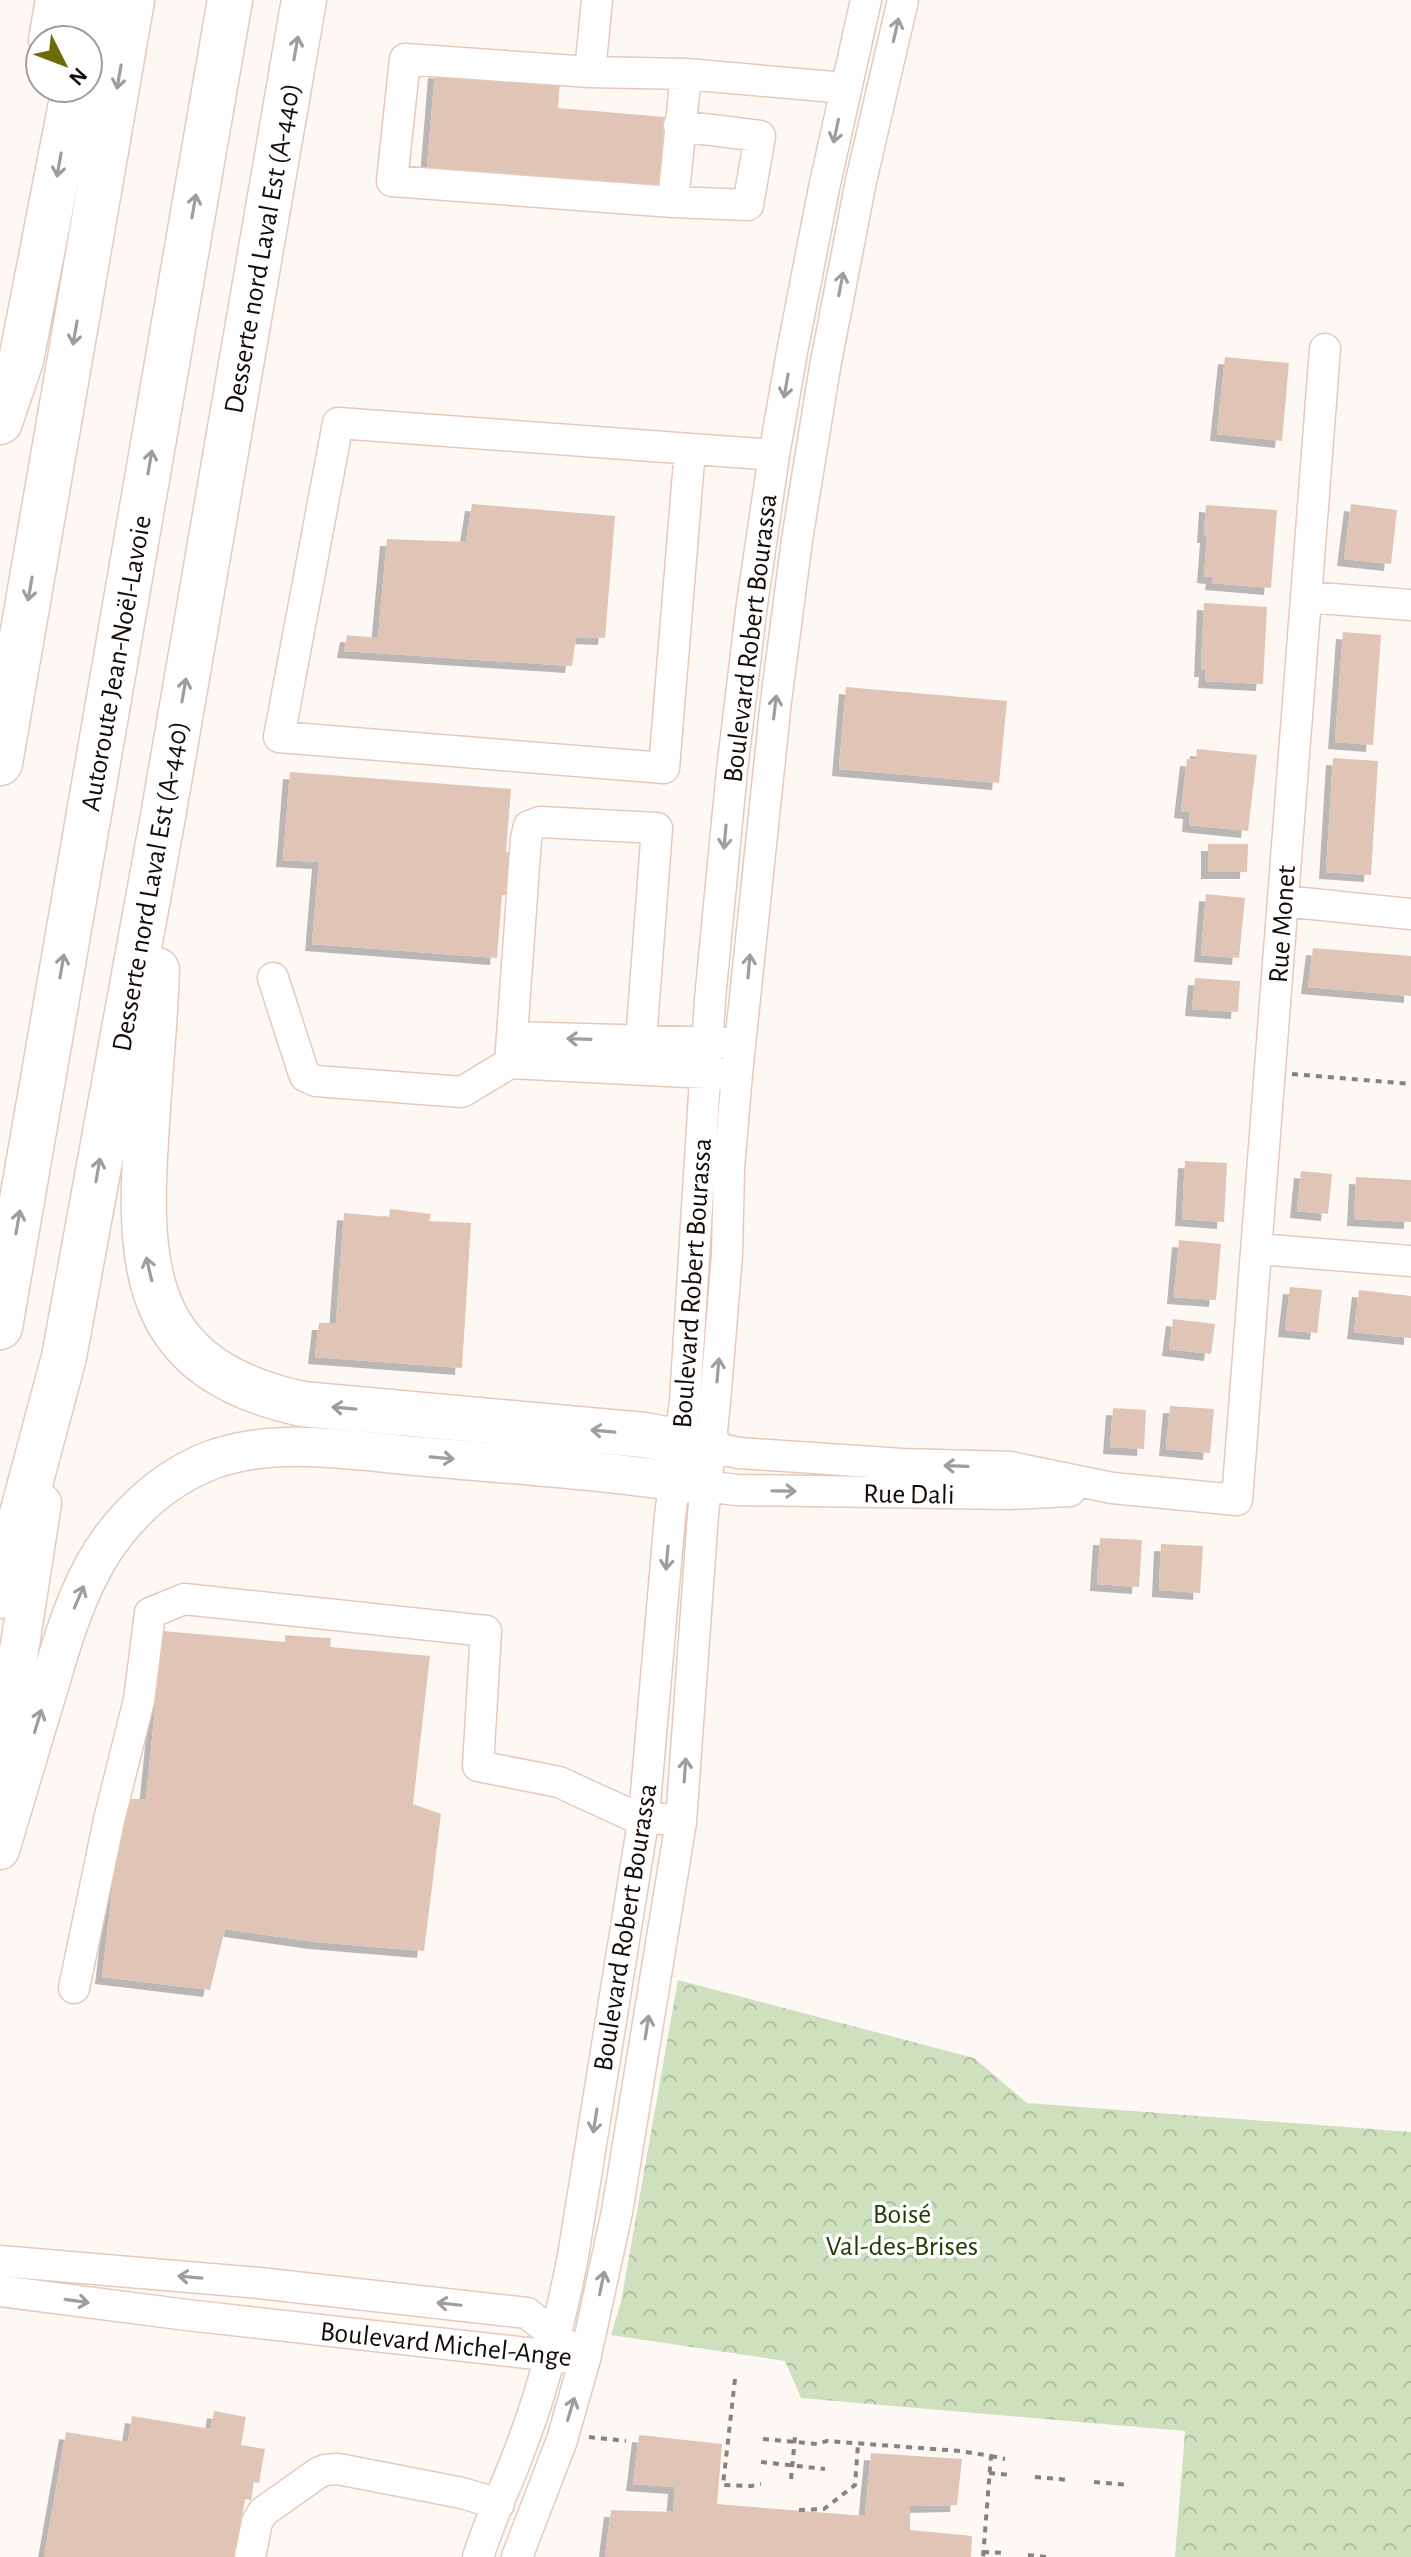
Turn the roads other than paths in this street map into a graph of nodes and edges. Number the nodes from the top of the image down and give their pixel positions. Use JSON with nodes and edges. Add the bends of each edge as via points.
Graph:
{"nodes":[{"id":1,"x":58,"y":0,"type":"edge"},
{"id":2,"x":97,"y":0,"type":"edge"},
{"id":3,"x":132,"y":0,"type":"edge"},
{"id":4,"x":230,"y":0,"type":"edge"},
{"id":5,"x":304,"y":0,"type":"edge"},
{"id":6,"x":597,"y":0,"type":"edge"},
{"id":7,"x":866,"y":0,"type":"edge"},
{"id":8,"x":903,"y":0,"type":"edge"},
{"id":9,"x":54,"y":24,"type":"edge"},
{"id":10,"x":90,"y":24,"type":"edge"},
{"id":11,"x":590,"y":72,"type":"junction"},
{"id":12,"x":686,"y":74,"type":"junction"},
{"id":13,"x":845,"y":88,"type":"junction"},
{"id":14,"x":40,"y":104,"type":"edge"},
{"id":15,"x":71,"y":104,"type":"edge"},
{"id":16,"x":679,"y":126,"type":"junction"},
{"id":17,"x":673,"y":202,"type":"junction"},
{"id":18,"x":0,"y":337,"type":"edge"},
{"id":19,"x":1325,"y":349,"type":"dead end"},
{"id":20,"x":0,"y":422,"type":"edge"},
{"id":21,"x":690,"y":449,"type":"junction"},
{"id":22,"x":774,"y":455,"type":"junction"},
{"id":23,"x":1306,"y":597,"type":"junction"},
{"id":24,"x":1411,"y":605,"type":"edge"},
{"id":25,"x":0,"y":763,"type":"edge"},
{"id":26,"x":162,"y":822,"type":"junction"},
{"id":27,"x":1283,"y":901,"type":"junction"},
{"id":28,"x":1411,"y":914,"type":"edge"},
{"id":29,"x":273,"y":978,"type":"dead end"},
{"id":30,"x":708,"y":1042,"type":"junction"},
{"id":31,"x":741,"y":1043,"type":"junction"},
{"id":32,"x":511,"y":1050,"type":"junction"},
{"id":33,"x":640,"y":1054,"type":"junction"},
{"id":34,"x":706,"y":1073,"type":"junction"},
{"id":35,"x":737,"y":1074,"type":"junction"},
{"id":36,"x":1257,"y":1249,"type":"junction"},
{"id":37,"x":1411,"y":1261,"type":"edge"},
{"id":38,"x":0,"y":1327,"type":"edge"},
{"id":39,"x":64,"y":1357,"type":"junction"},
{"id":40,"x":693,"y":1464,"type":"junction"},
{"id":41,"x":1237,"y":1500,"type":"joint"},
{"id":42,"x":0,"y":1596,"type":"edge"},
{"id":43,"x":0,"y":1773,"type":"edge"},
{"id":44,"x":644,"y":1816,"type":"junction"},
{"id":45,"x":681,"y":1822,"type":"junction"},
{"id":46,"x":0,"y":1850,"type":"edge"},
{"id":47,"x":74,"y":1988,"type":"dead end"},
{"id":48,"x":0,"y":2261,"type":"edge"},
{"id":49,"x":0,"y":2291,"type":"edge"},
{"id":50,"x":553,"y":2346,"type":"junction"},
{"id":51,"x":585,"y":2359,"type":"junction"},
{"id":52,"x":499,"y":2504,"type":"junction"},
{"id":53,"x":250,"y":2557,"type":"edge"},
{"id":54,"x":478,"y":2557,"type":"edge"},
{"id":55,"x":517,"y":2557,"type":"edge"}],
"edges":[{"from":1,"to":9,"type":"highway"},
{"from":2,"to":10,"type":"highway"},
{"from":3,"to":25,"type":"highway","one_way":true},
{"from":38,"to":4,"type":"highway","name":"Autoroute Jean-Noël-Lavoie","one_way":true},
{"from":26,"to":5,"type":"highway","name":"Desserte nord Laval Est (A-440)","one_way":true},
{"from":6,"to":11,"type":"street"},
{"from":7,"to":13,"type":"street","name":"Boulevard Robert Bourassa"},
{"from":31,"to":8,"type":"street","name":"Boulevard Robert Bourassa","one_way":true,"via":[[772,729],[801,513],[845,261]]},
{"from":11,"to":12,"type":"street"},
{"from":11,"to":17,"type":"street","via":[[405,59],[392,181]]},
{"from":12,"to":13,"type":"street"},
{"from":12,"to":16,"type":"street"},
{"from":13,"to":22,"type":"street","name":"Boulevard Robert Bourassa","one_way":true},
{"from":14,"to":18,"type":"highway"},
{"from":15,"to":20,"type":"highway","one_way":true,"via":[[21,360]]},
{"from":16,"to":17,"type":"street"},
{"from":16,"to":17,"type":"street","via":[[760,136],[748,205]]},
{"from":19,"to":23,"type":"street","name":"Rue Monet"},
{"from":21,"to":21,"type":"street","via":[[338,423],[279,737],[664,768]]},
{"from":21,"to":22,"type":"street"},
{"from":22,"to":30,"type":"street","name":"Boulevard Robert Bourassa","one_way":true,"via":[[732,770]]},
{"from":23,"to":24,"type":"street"},
{"from":23,"to":27,"type":"street","name":"Rue Monet"},
{"from":39,"to":26,"type":"highway","name":"Desserte nord Laval Est (A-440)","one_way":true},
{"from":40,"to":26,"type":"highway","one_way":true,"via":[[644,1435],[302,1404],[236,1383],[184,1342],[154,1288],[144,1228]]},
{"from":27,"to":28,"type":"street"},
{"from":27,"to":36,"type":"street","name":"Rue Monet"},
{"from":29,"to":32,"type":"street","via":[[305,1076],[316,1081],[462,1092]]},
{"from":30,"to":31,"type":"street"},
{"from":30,"to":33,"type":"street"},
{"from":30,"to":34,"type":"street","name":"Boulevard Robert Bourassa"},
{"from":31,"to":35,"type":"street","name":"Boulevard Robert Bourassa"},
{"from":32,"to":33,"type":"street"},
{"from":32,"to":33,"type":"street","via":[[526,839],[529,826],[540,822],[657,828]]},
{"from":33,"to":34,"type":"street"},
{"from":34,"to":35,"type":"street"},
{"from":34,"to":40,"type":"street","name":"Boulevard Robert Bourassa","via":[[696,1195]]},
{"from":40,"to":35,"type":"street","name":"Boulevard Robert Bourassa","one_way":true,"via":[[727,1255]]},
{"from":36,"to":37,"type":"street"},
{"from":36,"to":41,"type":"street","name":"Rue Monet"},
{"from":39,"to":42,"type":"highway"},
{"from":39,"to":43,"type":"main road","name":"Desserte nord Laval Est (A-440)"},
{"from":40,"to":41,"type":"street","name":"Rue Dali","via":[[739,1453],[1010,1467],[1112,1488]]},
{"from":40,"to":44,"type":"street","name":"Boulevard Robert Bourassa","one_way":true},
{"from":45,"to":40,"type":"street","name":"Boulevard Robert Bourassa","one_way":true},
{"from":46,"to":40,"type":"main road","one_way":true,"via":[[82,1588],[124,1523],[184,1473],[235,1453],[293,1447],[638,1474]]},
{"from":44,"to":45,"type":"street"},
{"from":44,"to":47,"type":"street","via":[[633,1816],[559,1782],[478,1766],[486,1631],[184,1599],[150,1613],[139,1700]]},
{"from":44,"to":50,"type":"street","name":"Boulevard Robert Bourassa","one_way":true,"via":[[575,2245]]},
{"from":51,"to":45,"type":"street","name":"Boulevard Robert Bourassa","one_way":true,"via":[[617,2212]]},
{"from":50,"to":48,"type":"street","name":"Boulevard Michel-Ange","one_way":true,"via":[[527,2313]]},
{"from":49,"to":50,"type":"street","name":"Boulevard Michel-Ange","one_way":true,"via":[[187,2315]]},
{"from":50,"to":51,"type":"street","name":"Boulevard Michel-Ange"},
{"from":50,"to":52,"type":"street","name":"Boulevard Robert Bourassa"},
{"from":55,"to":51,"type":"street","name":"Boulevard Robert Bourassa","one_way":true,"via":[[562,2440]]},
{"from":52,"to":53,"type":"street","via":[[325,2470],[263,2512]]},
{"from":52,"to":54,"type":"street","name":"Boulevard Robert Bourassa"}]}
